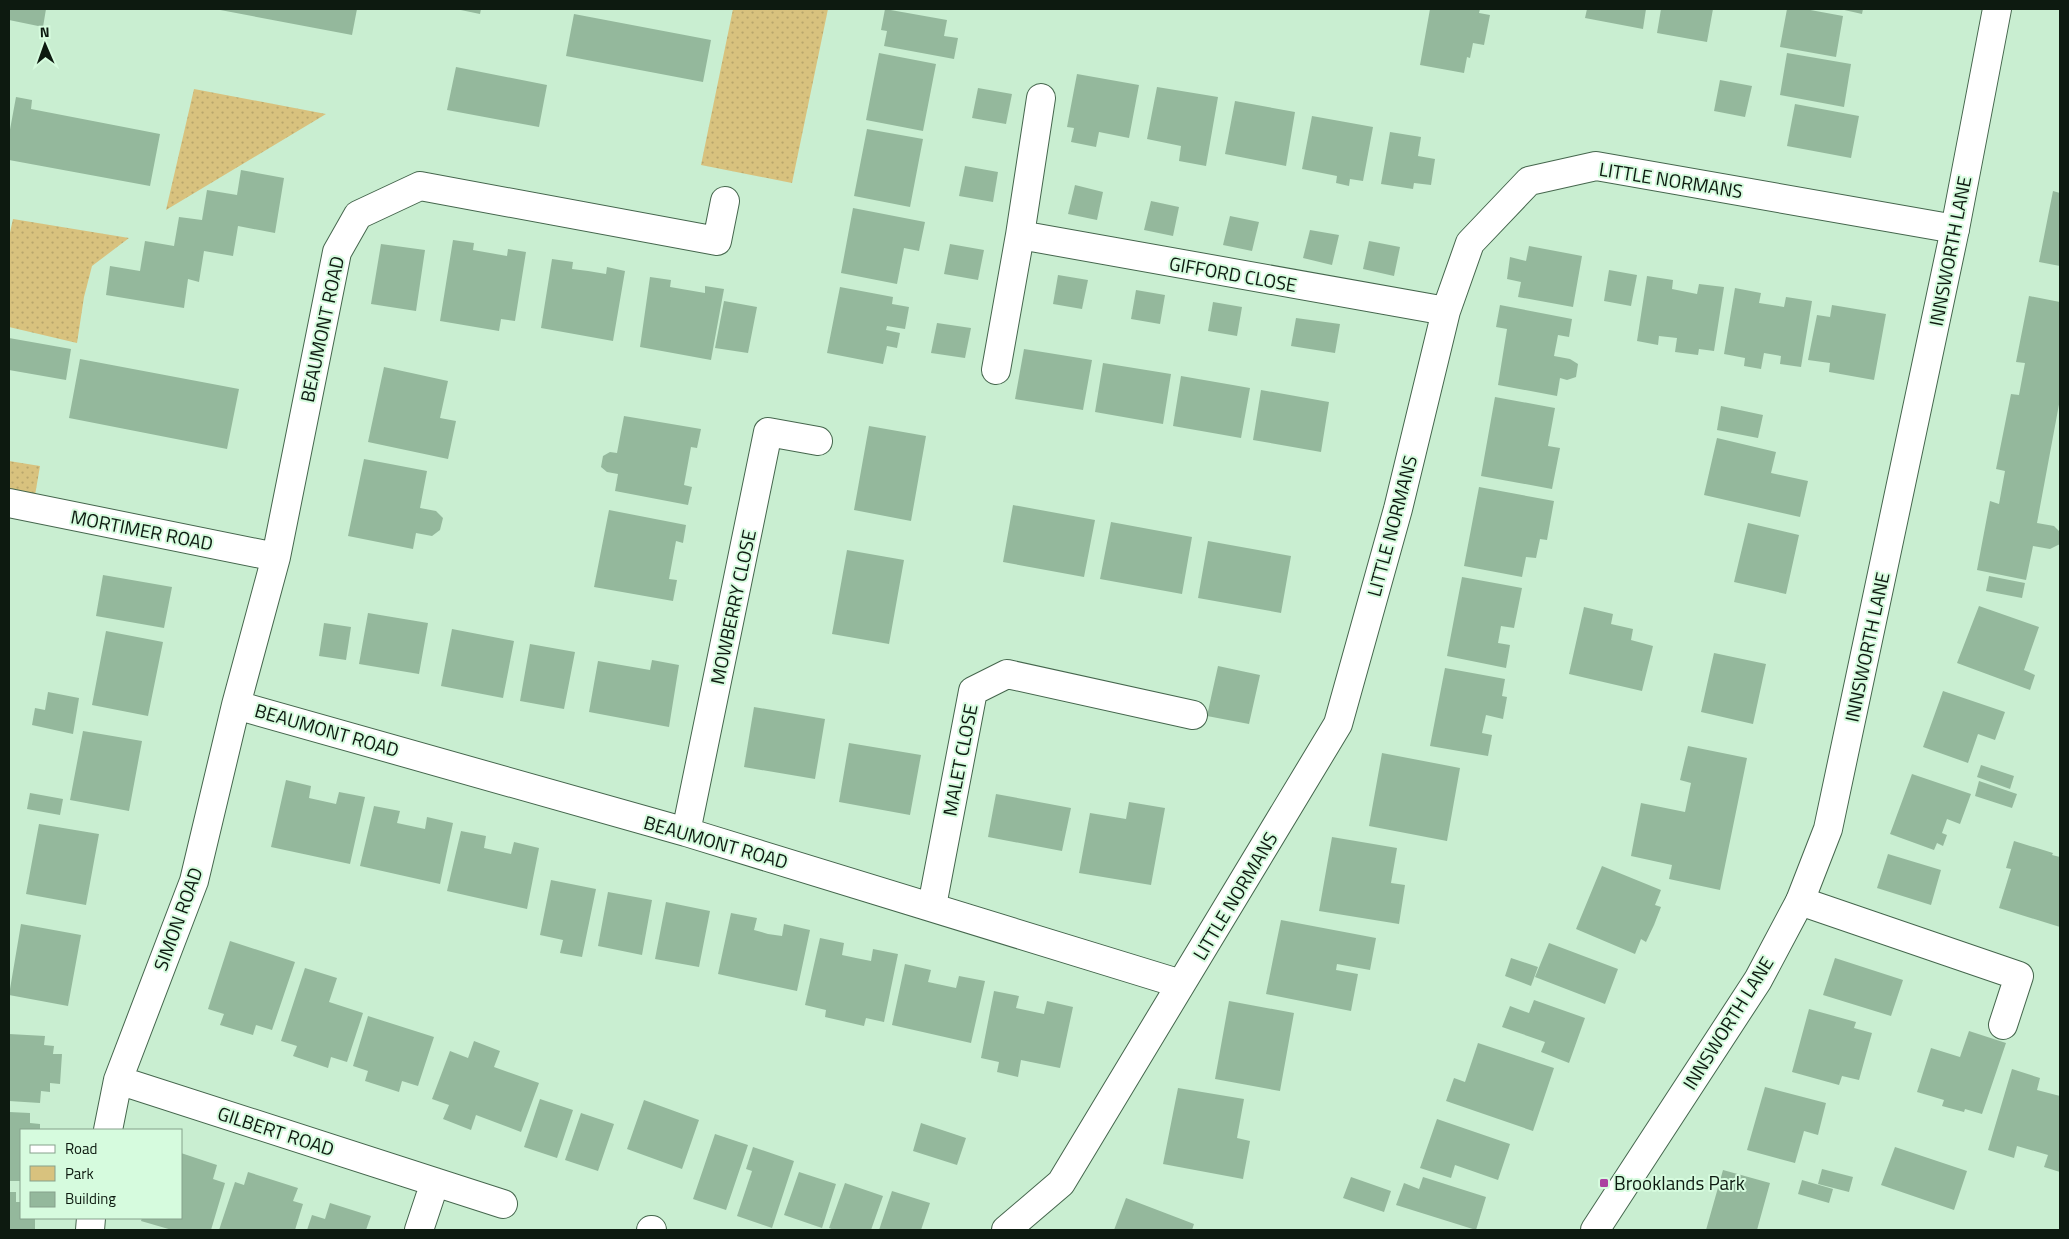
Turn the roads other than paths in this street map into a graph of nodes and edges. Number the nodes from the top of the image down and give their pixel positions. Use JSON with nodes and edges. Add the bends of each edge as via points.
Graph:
{"nodes":[{"id":1,"x":1997,"y":9,"type":"edge"},
{"id":2,"x":1041,"y":98,"type":"dead end"},
{"id":3,"x":725,"y":201,"type":"dead end"},
{"id":4,"x":1955,"y":229,"type":"junction"},
{"id":5,"x":1020,"y":235,"type":"junction"},
{"id":6,"x":1446,"y":310,"type":"junction"},
{"id":7,"x":996,"y":370,"type":"dead end"},
{"id":8,"x":818,"y":441,"type":"dead end"},
{"id":9,"x":9,"y":503,"type":"edge"},
{"id":10,"x":276,"y":557,"type":"junction"},
{"id":11,"x":236,"y":705,"type":"junction"},
{"id":12,"x":1193,"y":715,"type":"dead end"},
{"id":13,"x":686,"y":832,"type":"junction"},
{"id":14,"x":1800,"y":901,"type":"junction"},
{"id":15,"x":932,"y":906,"type":"junction"},
{"id":16,"x":1182,"y":984,"type":"junction"},
{"id":17,"x":2004,"y":1025,"type":"dead end"},
{"id":18,"x":118,"y":1080,"type":"junction"},
{"id":19,"x":108,"y":1129,"type":"edge"},
{"id":20,"x":435,"y":1182,"type":"junction"},
{"id":21,"x":503,"y":1204,"type":"dead end"},
{"id":22,"x":419,"y":1230,"type":"edge"},
{"id":23,"x":1006,"y":1230,"type":"edge"},
{"id":24,"x":1596,"y":1230,"type":"edge"}],
"edges":[{"from":1,"to":4,"type":"street","name":"INNSWORTH LANE"},
{"from":2,"to":5,"type":"street"},
{"from":3,"to":10,"type":"street","name":"BEAUMONT ROAD","via":[[717,241],[420,186],[358,215],[337,252]]},
{"from":4,"to":6,"type":"street","name":"LITTLE NORMANS","via":[[1596,166],[1530,180],[1470,243]]},
{"from":4,"to":14,"type":"street","name":"INNSWORTH LANE","via":[[1828,829]]},
{"from":5,"to":6,"type":"street","name":"GIFFORD CLOSE"},
{"from":5,"to":7,"type":"street"},
{"from":6,"to":16,"type":"street","name":"LITTLE NORMANS","via":[[1398,509],[1338,724]]},
{"from":8,"to":13,"type":"street","name":"MOWBERRY CLOSE","via":[[768,432]]},
{"from":9,"to":10,"type":"street","name":"MORTIMER ROAD"},
{"from":10,"to":11,"type":"street","name":"BEAUMONT ROAD"},
{"from":11,"to":13,"type":"street","name":"BEAUMONT ROAD"},
{"from":11,"to":18,"type":"street","name":"SIMON ROAD","via":[[194,881]]},
{"from":12,"to":15,"type":"street","name":"MALET CLOSE","via":[[1007,674],[973,691]]},
{"from":13,"to":15,"type":"street","name":"BEAUMONT ROAD"},
{"from":14,"to":17,"type":"street","via":[[2019,976]]},
{"from":14,"to":24,"type":"street","name":"INNSWORTH LANE","via":[[1758,980]]},
{"from":15,"to":16,"type":"street","name":"BEAUMONT ROAD"},
{"from":16,"to":23,"type":"street","name":"LITTLE NORMANS","via":[[1061,1183]]},
{"from":18,"to":19,"type":"street","name":"SIMON ROAD"},
{"from":18,"to":20,"type":"street","name":"GILBERT ROAD"},
{"from":20,"to":21,"type":"street","name":"GILBERT ROAD"},
{"from":20,"to":22,"type":"street"}]}
